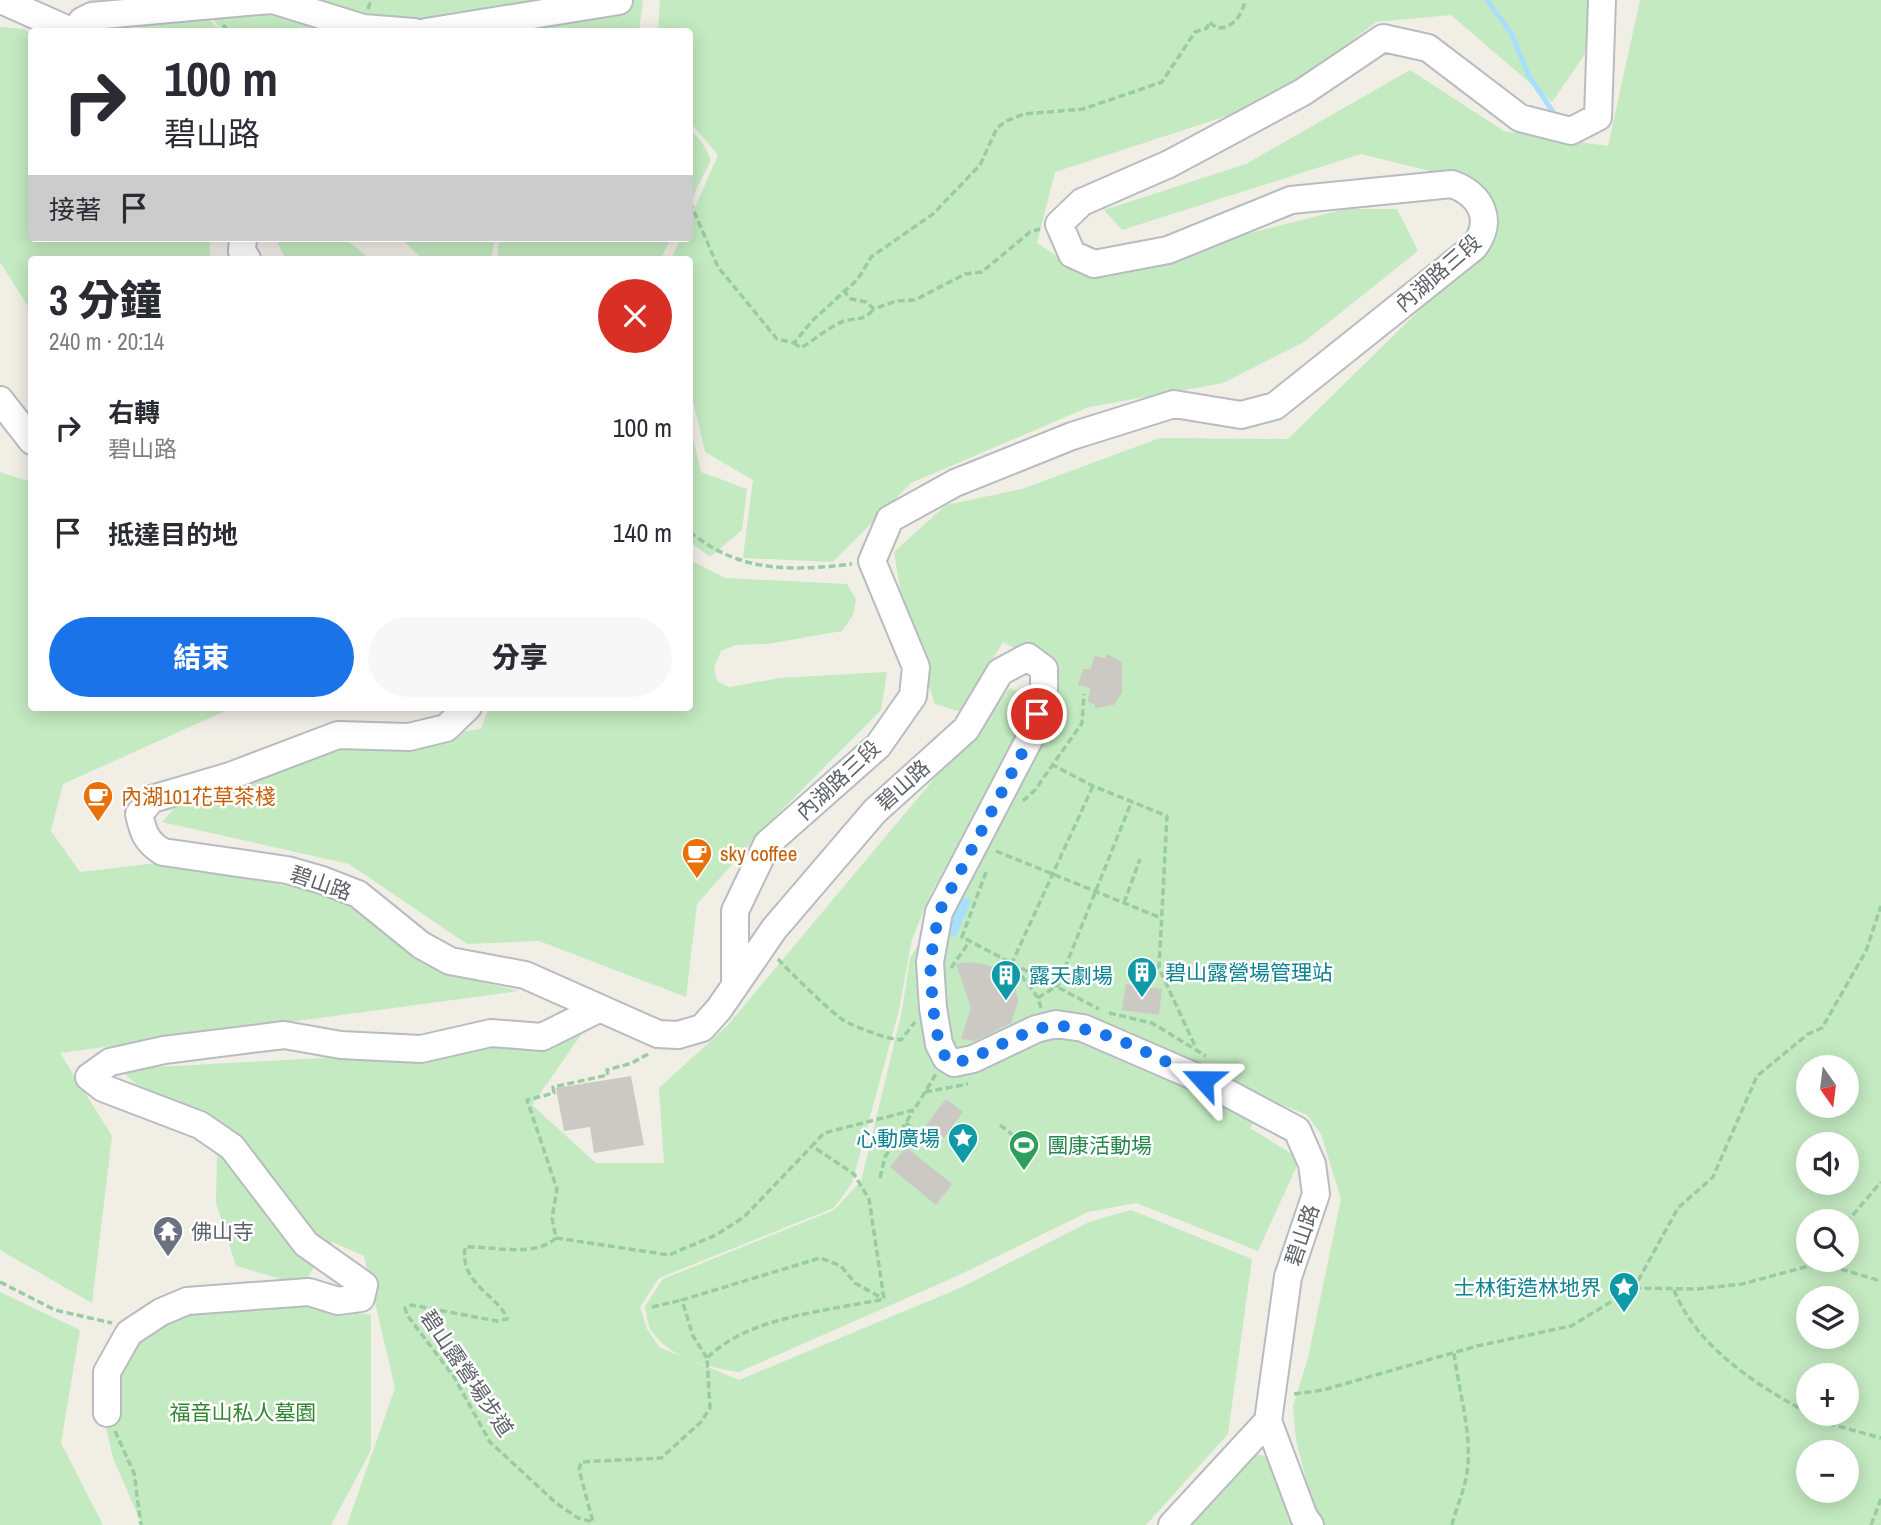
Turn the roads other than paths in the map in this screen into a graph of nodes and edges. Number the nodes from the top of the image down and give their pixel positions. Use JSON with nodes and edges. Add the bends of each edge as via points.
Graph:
{"nodes":[{"id":1,"x":1,"y":0,"type":"edge"},
{"id":2,"x":271,"y":0,"type":"edge"},
{"id":3,"x":1602,"y":0,"type":"edge"},
{"id":4,"x":619,"y":1,"type":"edge"},
{"id":5,"x":65,"y":28,"type":"edge"},
{"id":6,"x":77,"y":28,"type":"edge"},
{"id":7,"x":363,"y":28,"type":"edge"},
{"id":8,"x":451,"y":28,"type":"edge"},
{"id":9,"x":0,"y":400,"type":"edge"},
{"id":10,"x":28,"y":436,"type":"edge"},
{"id":11,"x":464,"y":711,"type":"edge"},
{"id":12,"x":735,"y":982,"type":"junction"},
{"id":13,"x":598,"y":1009,"type":"junction"},
{"id":14,"x":1270,"y":1409,"type":"junction"},
{"id":15,"x":107,"y":1413,"type":"road end"},
{"id":16,"x":1171,"y":1525,"type":"edge"},
{"id":17,"x":1310,"y":1525,"type":"edge"}],
"edges":[{"from":1,"to":5,"type":"street"},
{"from":2,"to":6,"type":"street","via":[[92,16]]},
{"from":2,"to":7,"type":"street"},
{"from":3,"to":12,"type":"street","name":"內湖路三段","via":[[1598,117],[1571,131],[1520,118],[1428,48],[1383,38],[1303,92],[1169,164],[1082,202],[1059,224],[1072,254],[1094,264],[1168,250],[1291,200],[1452,184],[1464,188],[1486,221],[1474,247],[1275,406],[1241,415],[1174,404],[1072,436],[955,483],[890,519],[872,561],[916,667],[913,696],[878,746],[766,844],[735,911]]},
{"from":4,"to":8,"type":"street"},
{"from":9,"to":10,"type":"street"},
{"from":11,"to":13,"type":"street","name":"碧山路","via":[[446,728],[409,737],[338,735],[230,776],[152,799],[139,814],[144,835],[163,852],[287,870],[358,894],[421,945],[450,961],[525,975]]},
{"from":12,"to":13,"type":"street","name":"碧山路","via":[[702,1028],[678,1035],[658,1034]]},
{"from":12,"to":14,"type":"street","name":"碧山路","via":[[875,810],[966,729],[1000,672],[1028,657],[1044,669],[1044,689],[1030,738],[939,912],[931,973],[935,1026],[946,1058],[954,1063],[1047,1026],[1083,1028],[1203,1080],[1297,1130],[1312,1164],[1316,1194],[1287,1277]]},
{"from":13,"to":15,"type":"street","via":[[542,1037],[491,1032],[421,1048],[341,1045],[284,1035],[164,1050],[110,1062],[89,1077],[103,1088],[200,1125],[232,1147],[306,1244],[364,1285],[361,1298],[338,1301],[309,1292],[187,1301],[161,1312],[129,1334],[107,1372]]},
{"from":14,"to":16,"type":"street"},
{"from":14,"to":17,"type":"street","name":"碧山路"}]}
